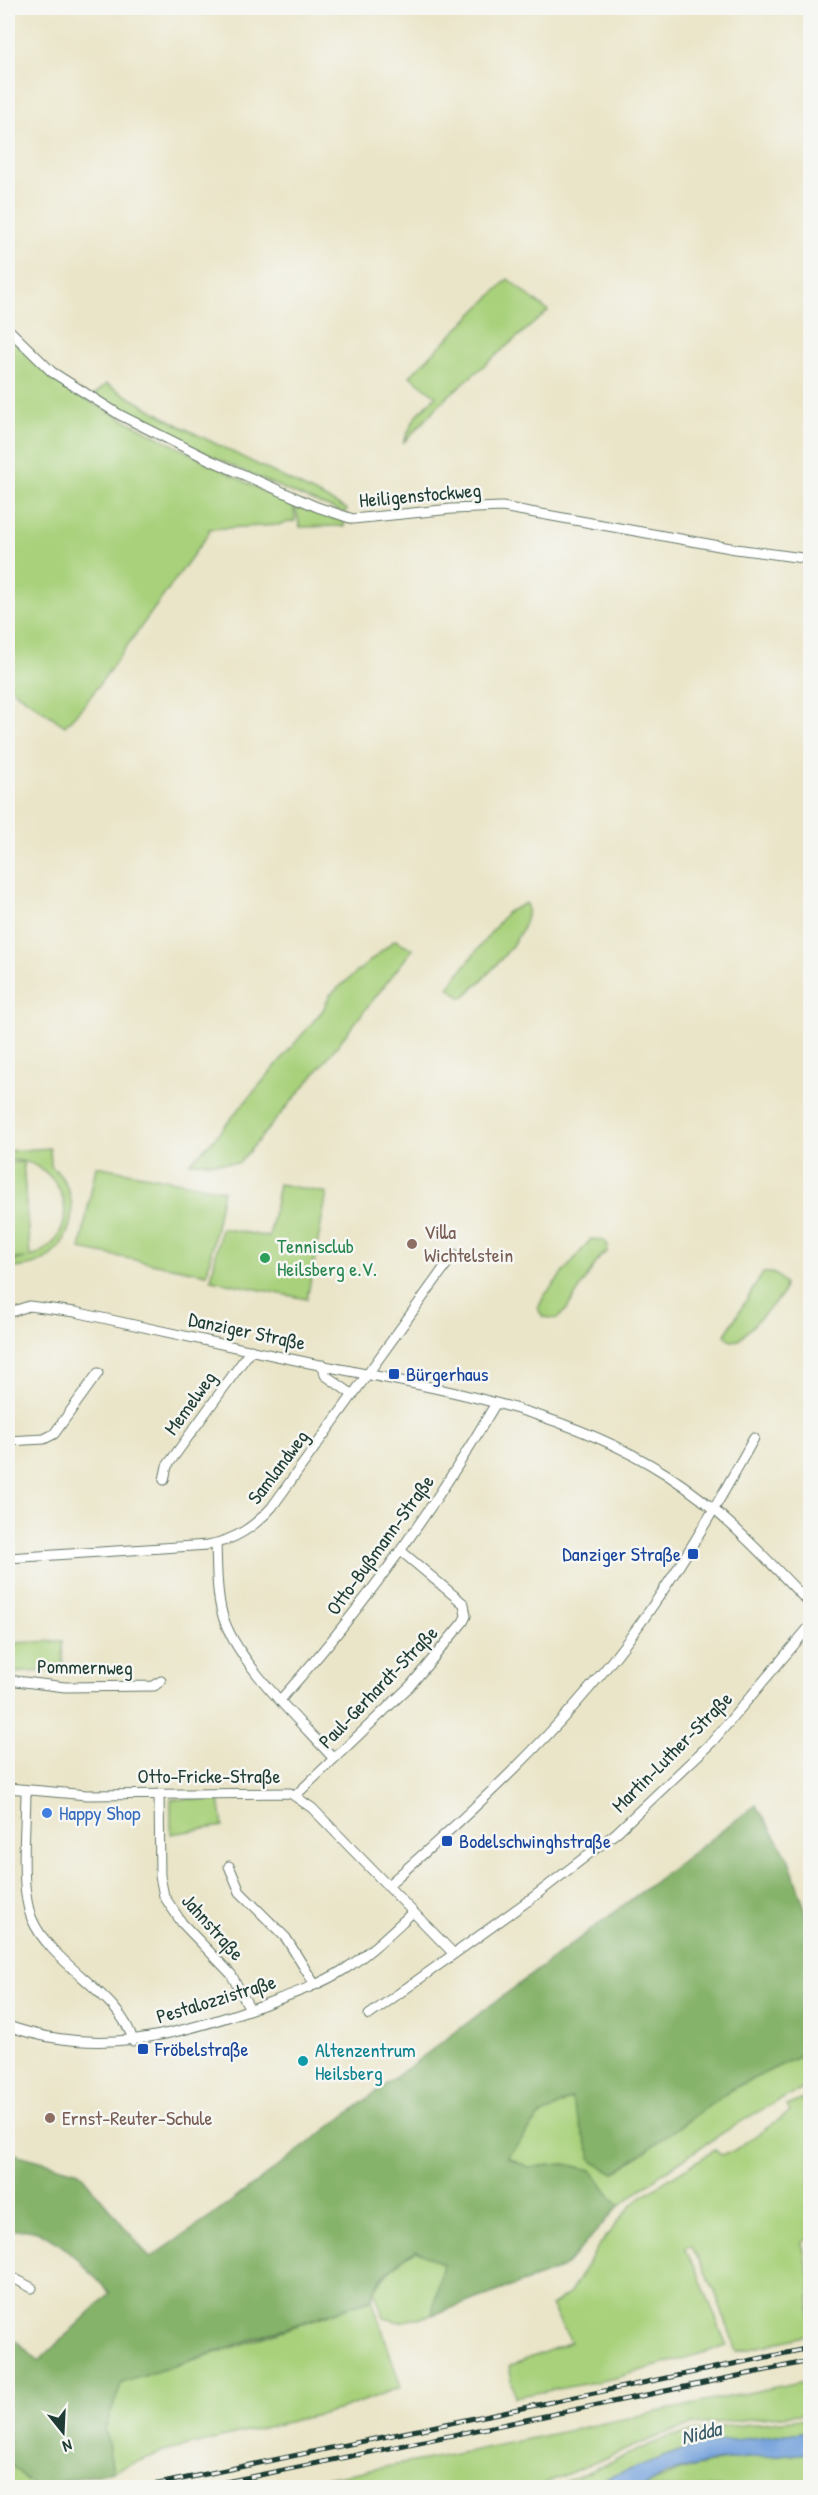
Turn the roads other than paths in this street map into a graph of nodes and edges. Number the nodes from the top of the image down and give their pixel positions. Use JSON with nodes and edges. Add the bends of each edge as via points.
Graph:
{"nodes":[{"id":1,"x":8,"y":329,"type":"edge"},
{"id":2,"x":810,"y":559,"type":"edge"},
{"id":3,"x":454,"y":1254,"type":"dead end"},
{"id":4,"x":8,"y":1313,"type":"edge"},
{"id":5,"x":251,"y":1350,"type":"junction"},
{"id":6,"x":323,"y":1365,"type":"junction"},
{"id":7,"x":98,"y":1373,"type":"dead end"},
{"id":8,"x":368,"y":1374,"type":"junction"},
{"id":9,"x":353,"y":1395,"type":"junction"},
{"id":10,"x":496,"y":1403,"type":"junction"},
{"id":11,"x":754,"y":1438,"type":"dead end"},
{"id":12,"x":8,"y":1441,"type":"edge"},
{"id":13,"x":164,"y":1480,"type":"dead end"},
{"id":14,"x":714,"y":1510,"type":"junction"},
{"id":15,"x":216,"y":1544,"type":"junction"},
{"id":16,"x":401,"y":1551,"type":"junction"},
{"id":17,"x":8,"y":1558,"type":"edge"},
{"id":18,"x":810,"y":1604,"type":"edge"},
{"id":19,"x":810,"y":1626,"type":"edge"},
{"id":20,"x":8,"y":1680,"type":"edge"},
{"id":21,"x":161,"y":1681,"type":"dead end"},
{"id":22,"x":281,"y":1699,"type":"junction"},
{"id":23,"x":334,"y":1759,"type":"junction"},
{"id":24,"x":8,"y":1788,"type":"edge"},
{"id":25,"x":26,"y":1791,"type":"junction"},
{"id":26,"x":159,"y":1794,"type":"junction"},
{"id":27,"x":296,"y":1795,"type":"junction"},
{"id":28,"x":229,"y":1866,"type":"dead end"},
{"id":29,"x":387,"y":1886,"type":"junction"},
{"id":30,"x":412,"y":1913,"type":"junction"},
{"id":31,"x":453,"y":1953,"type":"junction"},
{"id":32,"x":315,"y":1985,"type":"junction"},
{"id":33,"x":250,"y":2009,"type":"junction"},
{"id":34,"x":369,"y":2015,"type":"dead end"},
{"id":35,"x":8,"y":2026,"type":"edge"},
{"id":36,"x":133,"y":2041,"type":"junction"},
{"id":37,"x":8,"y":2275,"type":"edge"},
{"id":38,"x":33,"y":2288,"type":"dead end"}],
"edges":[{"from":1,"to":2,"type":"street","name":"Heiligenstockweg","via":[[52,372],[120,415],[210,460],[353,519],[502,507]]},
{"from":3,"to":8,"type":"street","name":"Samlandweg"},
{"from":4,"to":5,"type":"street","name":"Danziger Straße","via":[[21,1307],[46,1306]]},
{"from":5,"to":6,"type":"street","name":"Danziger Straße"},
{"from":5,"to":13,"type":"street","name":"Memelweg","via":[[167,1466]]},
{"from":6,"to":8,"type":"street","name":"Danziger Straße"},
{"from":6,"to":9,"type":"street","via":[[325,1374]]},
{"from":7,"to":12,"type":"street","via":[[54,1434],[44,1439]]},
{"from":8,"to":9,"type":"street","name":"Samlandweg"},
{"from":8,"to":10,"type":"street","name":"Danziger Straße"},
{"from":9,"to":15,"type":"street","name":"Samlandweg","via":[[272,1507],[245,1532]]},
{"from":10,"to":14,"type":"street","name":"Danziger Straße","via":[[622,1450],[666,1474]]},
{"from":10,"to":16,"type":"street","name":"Otto-Bußmann-Straße"},
{"from":11,"to":14,"type":"street"},
{"from":14,"to":18,"type":"street","name":"Danziger Straße"},
{"from":14,"to":29,"type":"street","via":[[643,1618],[578,1701],[485,1799]]},
{"from":15,"to":17,"type":"street","name":"Samlandweg"},
{"from":15,"to":22,"type":"street","via":[[224,1622],[244,1658]]},
{"from":16,"to":22,"type":"street","name":"Otto-Bußmann-Straße","via":[[328,1646]]},
{"from":16,"to":23,"type":"street","name":"Paul-Gerhardt-Straße","via":[[460,1599],[466,1616],[420,1675]]},
{"from":19,"to":31,"type":"street","name":"Martin-Luther-Straße","via":[[717,1736],[636,1815],[563,1875]]},
{"from":20,"to":21,"type":"street","name":"Pommernweg","via":[[65,1687],[154,1686]]},
{"from":22,"to":23,"type":"street"},
{"from":23,"to":27,"type":"street","name":"Paul-Gerhardt-Straße"},
{"from":24,"to":25,"type":"street","name":"Otto-Fricke-Straße"},
{"from":25,"to":26,"type":"street","name":"Otto-Fricke-Straße"},
{"from":25,"to":36,"type":"street","via":[[26,1889],[32,1919],[47,1943],[126,2022]]},
{"from":26,"to":27,"type":"street","name":"Otto-Fricke-Straße","via":[[280,1791]]},
{"from":26,"to":33,"type":"street","name":"Jahnstraße","via":[[160,1876],[164,1896],[182,1923],[231,1974]]},
{"from":27,"to":29,"type":"street","name":"Otto-Fricke-Straße"},
{"from":28,"to":32,"type":"street","via":[[240,1892],[285,1938]]},
{"from":29,"to":30,"type":"street","name":"Otto-Fricke-Straße"},
{"from":30,"to":31,"type":"street","name":"Otto-Fricke-Straße"},
{"from":30,"to":32,"type":"street","name":"Pestalozzistraße","via":[[363,1956]]},
{"from":31,"to":34,"type":"street","name":"Martin-Luther-Straße"},
{"from":32,"to":33,"type":"street","name":"Pestalozzistraße"},
{"from":33,"to":36,"type":"street","name":"Pestalozzistraße","via":[[178,2032]]},
{"from":35,"to":36,"type":"street","name":"Pestalozzistraße","via":[[70,2041]]},
{"from":37,"to":38,"type":"street"}]}
